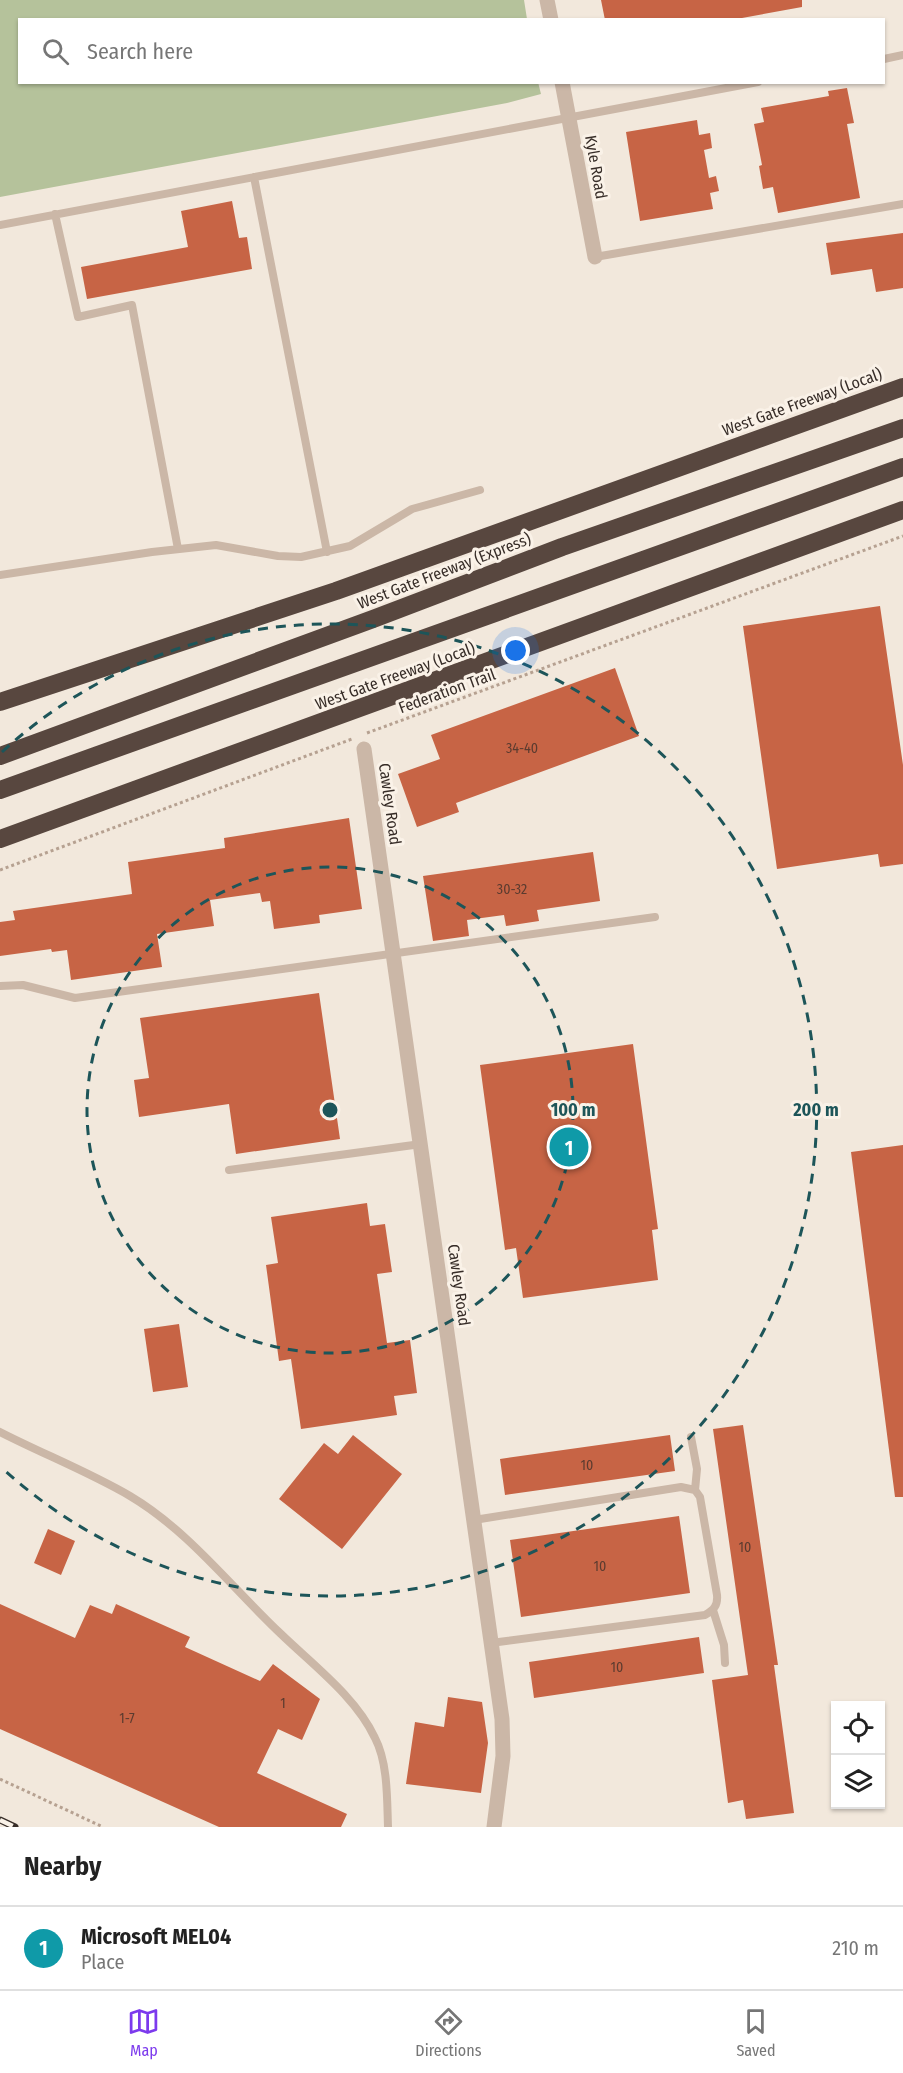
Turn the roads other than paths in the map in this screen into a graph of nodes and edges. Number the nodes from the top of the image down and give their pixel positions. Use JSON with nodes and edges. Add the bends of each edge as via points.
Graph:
{"nodes":[{"id":1,"x":548,"y":0,"type":"edge"},
{"id":2,"x":551,"y":18,"type":"edge"},
{"id":3,"x":903,"y":55,"type":"edge"},
{"id":4,"x":885,"y":59,"type":"edge"},
{"id":5,"x":562,"y":84,"type":"edge"},
{"id":6,"x":748,"y":84,"type":"edge"},
{"id":7,"x":569,"y":118,"type":"junction"},
{"id":8,"x":254,"y":177,"type":"junction"},
{"id":9,"x":903,"y":204,"type":"edge"},
{"id":10,"x":55,"y":214,"type":"junction"},
{"id":11,"x":0,"y":225,"type":"edge"},
{"id":12,"x":595,"y":257,"type":"joint"},
{"id":13,"x":903,"y":387,"type":"edge"},
{"id":14,"x":903,"y":428,"type":"edge"},
{"id":15,"x":903,"y":466,"type":"edge"},
{"id":16,"x":480,"y":490,"type":"dead end"},
{"id":17,"x":903,"y":510,"type":"edge"},
{"id":18,"x":178,"y":549,"type":"junction"},
{"id":19,"x":327,"y":552,"type":"junction"},
{"id":20,"x":0,"y":575,"type":"edge"},
{"id":21,"x":107,"y":667,"type":"junction"},
{"id":22,"x":0,"y":702,"type":"edge"},
{"id":23,"x":0,"y":712,"type":"edge"},
{"id":24,"x":364,"y":749,"type":"dead end"},
{"id":25,"x":0,"y":756,"type":"edge"},
{"id":26,"x":0,"y":790,"type":"edge"},
{"id":27,"x":0,"y":839,"type":"edge"},
{"id":28,"x":654,"y":917,"type":"dead end"},
{"id":29,"x":393,"y":954,"type":"junction"},
{"id":30,"x":0,"y":986,"type":"edge"},
{"id":31,"x":421,"y":1144,"type":"junction"},
{"id":32,"x":229,"y":1170,"type":"dead end"},
{"id":33,"x":0,"y":1432,"type":"edge"},
{"id":34,"x":691,"y":1437,"type":"dead end"},
{"id":35,"x":695,"y":1490,"type":"junction"},
{"id":36,"x":474,"y":1520,"type":"junction"},
{"id":37,"x":713,"y":1610,"type":"junction"},
{"id":38,"x":491,"y":1643,"type":"junction"},
{"id":39,"x":725,"y":1663,"type":"dead end"},
{"id":40,"x":388,"y":1827,"type":"edge"},
{"id":41,"x":494,"y":1827,"type":"edge"}],
"edges":[{"from":1,"to":2,"type":"street"},
{"from":3,"to":4,"type":"lane"},
{"from":5,"to":7,"type":"street","name":"Kyle Road"},
{"from":6,"to":7,"type":"lane"},
{"from":7,"to":8,"type":"lane"},
{"from":7,"to":12,"type":"street","name":"Kyle Road"},
{"from":8,"to":10,"type":"lane"},
{"from":8,"to":19,"type":"lane"},
{"from":9,"to":12,"type":"lane"},
{"from":10,"to":11,"type":"lane"},
{"from":10,"to":18,"type":"lane","via":[[78,317],[132,305]]},
{"from":13,"to":21,"type":"highway","name":"West Gate Freeway (Local)","via":[[336,591]]},
{"from":14,"to":25,"type":"highway","name":"West Gate Freeway (Express)","via":[[562,547]]},
{"from":15,"to":26,"type":"highway"},
{"from":16,"to":19,"type":"lane","via":[[412,509],[368,537]]},
{"from":17,"to":27,"type":"highway","name":"West Gate Freeway (Local)"},
{"from":18,"to":19,"type":"lane","via":[[216,545],[301,557]]},
{"from":18,"to":20,"type":"lane"},
{"from":21,"to":22,"type":"highway","name":"West Gate Freeway (Local)"},
{"from":21,"to":23,"type":"highway"},
{"from":24,"to":29,"type":"street","name":"Cawley Road"},
{"from":28,"to":29,"type":"lane"},
{"from":29,"to":30,"type":"lane","via":[[75,998],[23,985]]},
{"from":29,"to":31,"type":"street","name":"Cawley Road"},
{"from":31,"to":32,"type":"lane"},
{"from":31,"to":36,"type":"street","name":"Cawley Road"},
{"from":33,"to":40,"type":"lane","via":[[131,1497],[193,1545],[328,1679],[365,1719],[376,1739],[382,1758]]},
{"from":34,"to":35,"type":"lane","via":[[697,1469]]},
{"from":35,"to":36,"type":"lane","via":[[681,1487]]},
{"from":35,"to":37,"type":"lane","via":[[700,1497],[717,1594]]},
{"from":36,"to":38,"type":"street","name":"Cawley Road"},
{"from":37,"to":38,"type":"lane","via":[[705,1615]]},
{"from":37,"to":39,"type":"lane"},
{"from":38,"to":41,"type":"street","name":"Cawley Road","via":[[503,1738]]}]}
